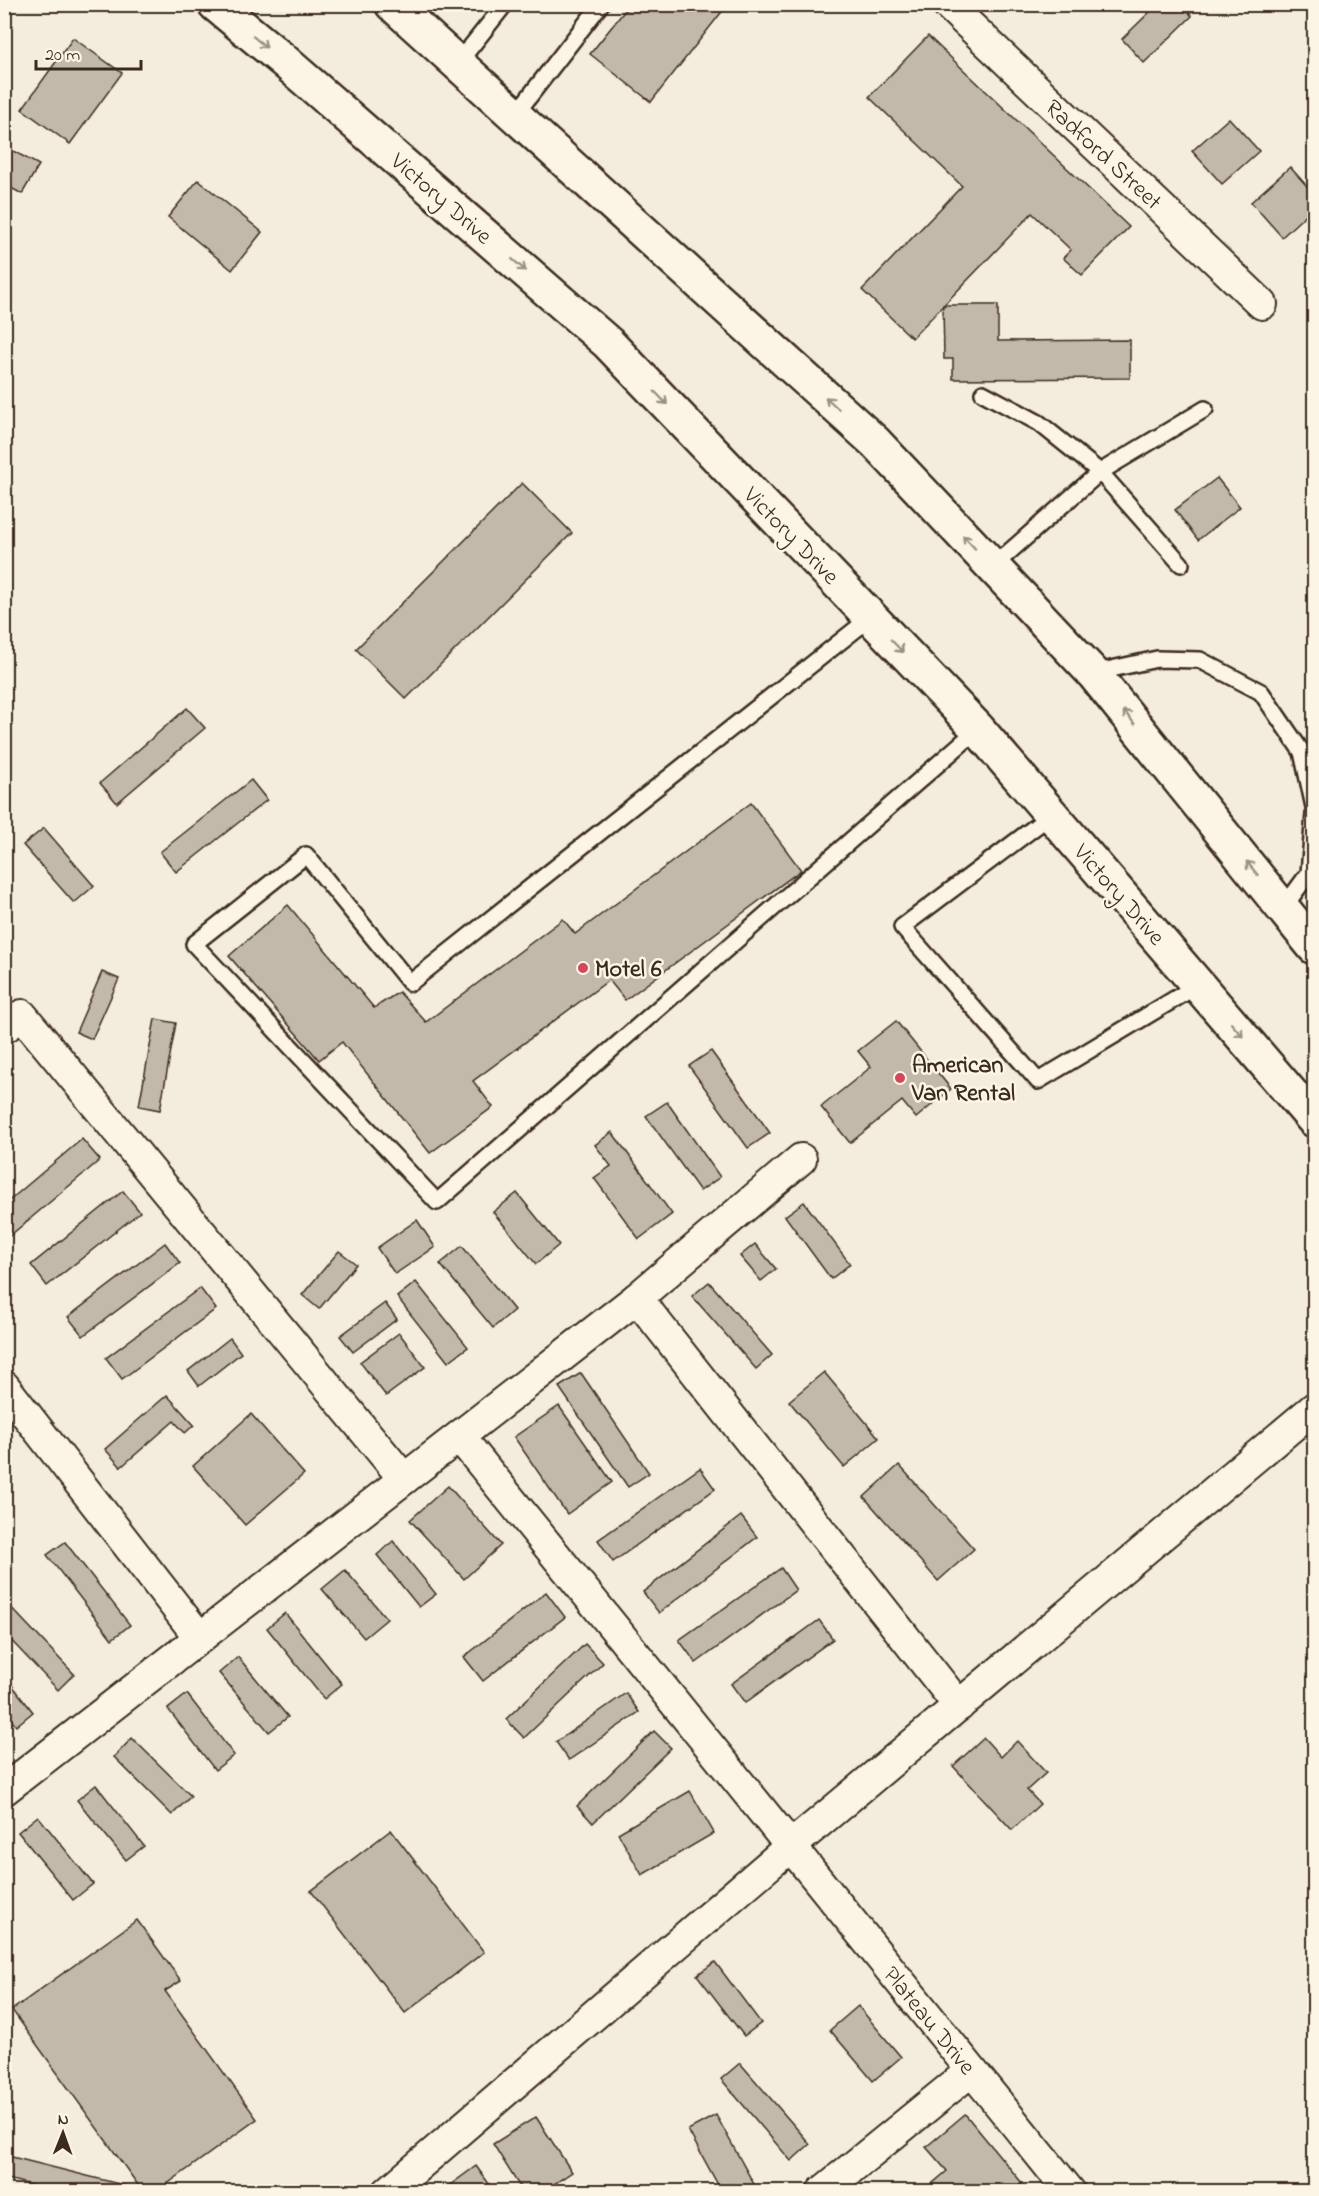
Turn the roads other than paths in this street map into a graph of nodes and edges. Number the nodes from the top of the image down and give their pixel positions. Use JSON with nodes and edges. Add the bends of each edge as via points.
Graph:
{"nodes":[{"id":1,"x":215,"y":4,"type":"edge"},
{"id":2,"x":392,"y":4,"type":"edge"},
{"id":3,"x":505,"y":4,"type":"edge"},
{"id":4,"x":601,"y":4,"type":"edge"},
{"id":5,"x":946,"y":4,"type":"edge"},
{"id":6,"x":458,"y":63,"type":"junction"},
{"id":7,"x":515,"y":115,"type":"junction"},
{"id":8,"x":1262,"y":304,"type":"dead end"},
{"id":9,"x":983,"y":393,"type":"dead end"},
{"id":10,"x":1205,"y":409,"type":"dead end"},
{"id":11,"x":1100,"y":472,"type":"junction"},
{"id":12,"x":1180,"y":564,"type":"dead end"},
{"id":13,"x":992,"y":567,"type":"junction"},
{"id":14,"x":870,"y":618,"type":"junction"},
{"id":15,"x":1093,"y":673,"type":"junction"},
{"id":16,"x":978,"y":729,"type":"junction"},
{"id":17,"x":1314,"y":807,"type":"edge"},
{"id":18,"x":1051,"y":814,"type":"junction"},
{"id":19,"x":1314,"y":814,"type":"edge"},
{"id":20,"x":1284,"y":907,"type":"junction"},
{"id":21,"x":1314,"y":944,"type":"edge"},
{"id":22,"x":1198,"y":985,"type":"junction"},
{"id":23,"x":4,"y":1028,"type":"edge"},
{"id":24,"x":1314,"y":1120,"type":"edge"},
{"id":25,"x":801,"y":1159,"type":"dead end"},
{"id":26,"x":637,"y":1298,"type":"junction"},
{"id":27,"x":4,"y":1386,"type":"edge"},
{"id":28,"x":1314,"y":1408,"type":"edge"},
{"id":29,"x":460,"y":1437,"type":"junction"},
{"id":30,"x":404,"y":1479,"type":"junction"},
{"id":31,"x":200,"y":1638,"type":"junction"},
{"id":32,"x":959,"y":1706,"type":"junction"},
{"id":33,"x":4,"y":1790,"type":"edge"},
{"id":34,"x":792,"y":1846,"type":"junction"},
{"id":35,"x":971,"y":2071,"type":"junction"},
{"id":36,"x":1062,"y":2189,"type":"edge"},
{"id":37,"x":388,"y":2192,"type":"edge"},
{"id":38,"x":822,"y":2192,"type":"edge"}],
"edges":[{"from":1,"to":14,"type":"highway","name":"Victory Drive","one_way":true,"via":[[609,343]]},
{"from":2,"to":6,"type":"highway"},
{"from":3,"to":6,"type":"lane"},
{"from":4,"to":7,"type":"lane"},
{"from":5,"to":8,"type":"street","name":"Radford Street"},
{"from":6,"to":7,"type":"highway"},
{"from":13,"to":7,"type":"highway","one_way":true,"via":[[875,442]]},
{"from":9,"to":11,"type":"lane","via":[[1039,423]]},
{"from":10,"to":11,"type":"lane"},
{"from":11,"to":12,"type":"lane"},
{"from":11,"to":13,"type":"lane"},
{"from":13,"to":15,"type":"highway"},
{"from":14,"to":16,"type":"highway","name":"Victory Drive","one_way":true},
{"from":14,"to":16,"type":"lane","via":[[410,983],[306,855],[194,944],[437,1202]]},
{"from":15,"to":17,"type":"lane","via":[[1157,659],[1200,660],[1261,692],[1302,752]]},
{"from":20,"to":15,"type":"highway","one_way":true},
{"from":16,"to":18,"type":"highway","name":"Victory Drive"},
{"from":18,"to":22,"type":"highway","name":"Victory Drive"},
{"from":18,"to":22,"type":"lane","via":[[902,927],[1038,1081]]},
{"from":19,"to":20,"type":"lane","via":[[1309,873]]},
{"from":20,"to":21,"type":"highway"},
{"from":22,"to":24,"type":"highway","name":"Victory Drive","one_way":true},
{"from":23,"to":30,"type":"street","via":[[22,1015]]},
{"from":25,"to":26,"type":"street"},
{"from":26,"to":29,"type":"street"},
{"from":26,"to":32,"type":"street"},
{"from":27,"to":31,"type":"street"},
{"from":28,"to":32,"type":"street"},
{"from":29,"to":30,"type":"street"},
{"from":29,"to":34,"type":"street","name":"Plateau Drive"},
{"from":30,"to":31,"type":"street"},
{"from":31,"to":33,"type":"street"},
{"from":32,"to":34,"type":"street"},
{"from":34,"to":35,"type":"street","name":"Plateau Drive"},
{"from":34,"to":37,"type":"street"},
{"from":35,"to":36,"type":"street","name":"Plateau Drive"},
{"from":35,"to":38,"type":"street"}]}
